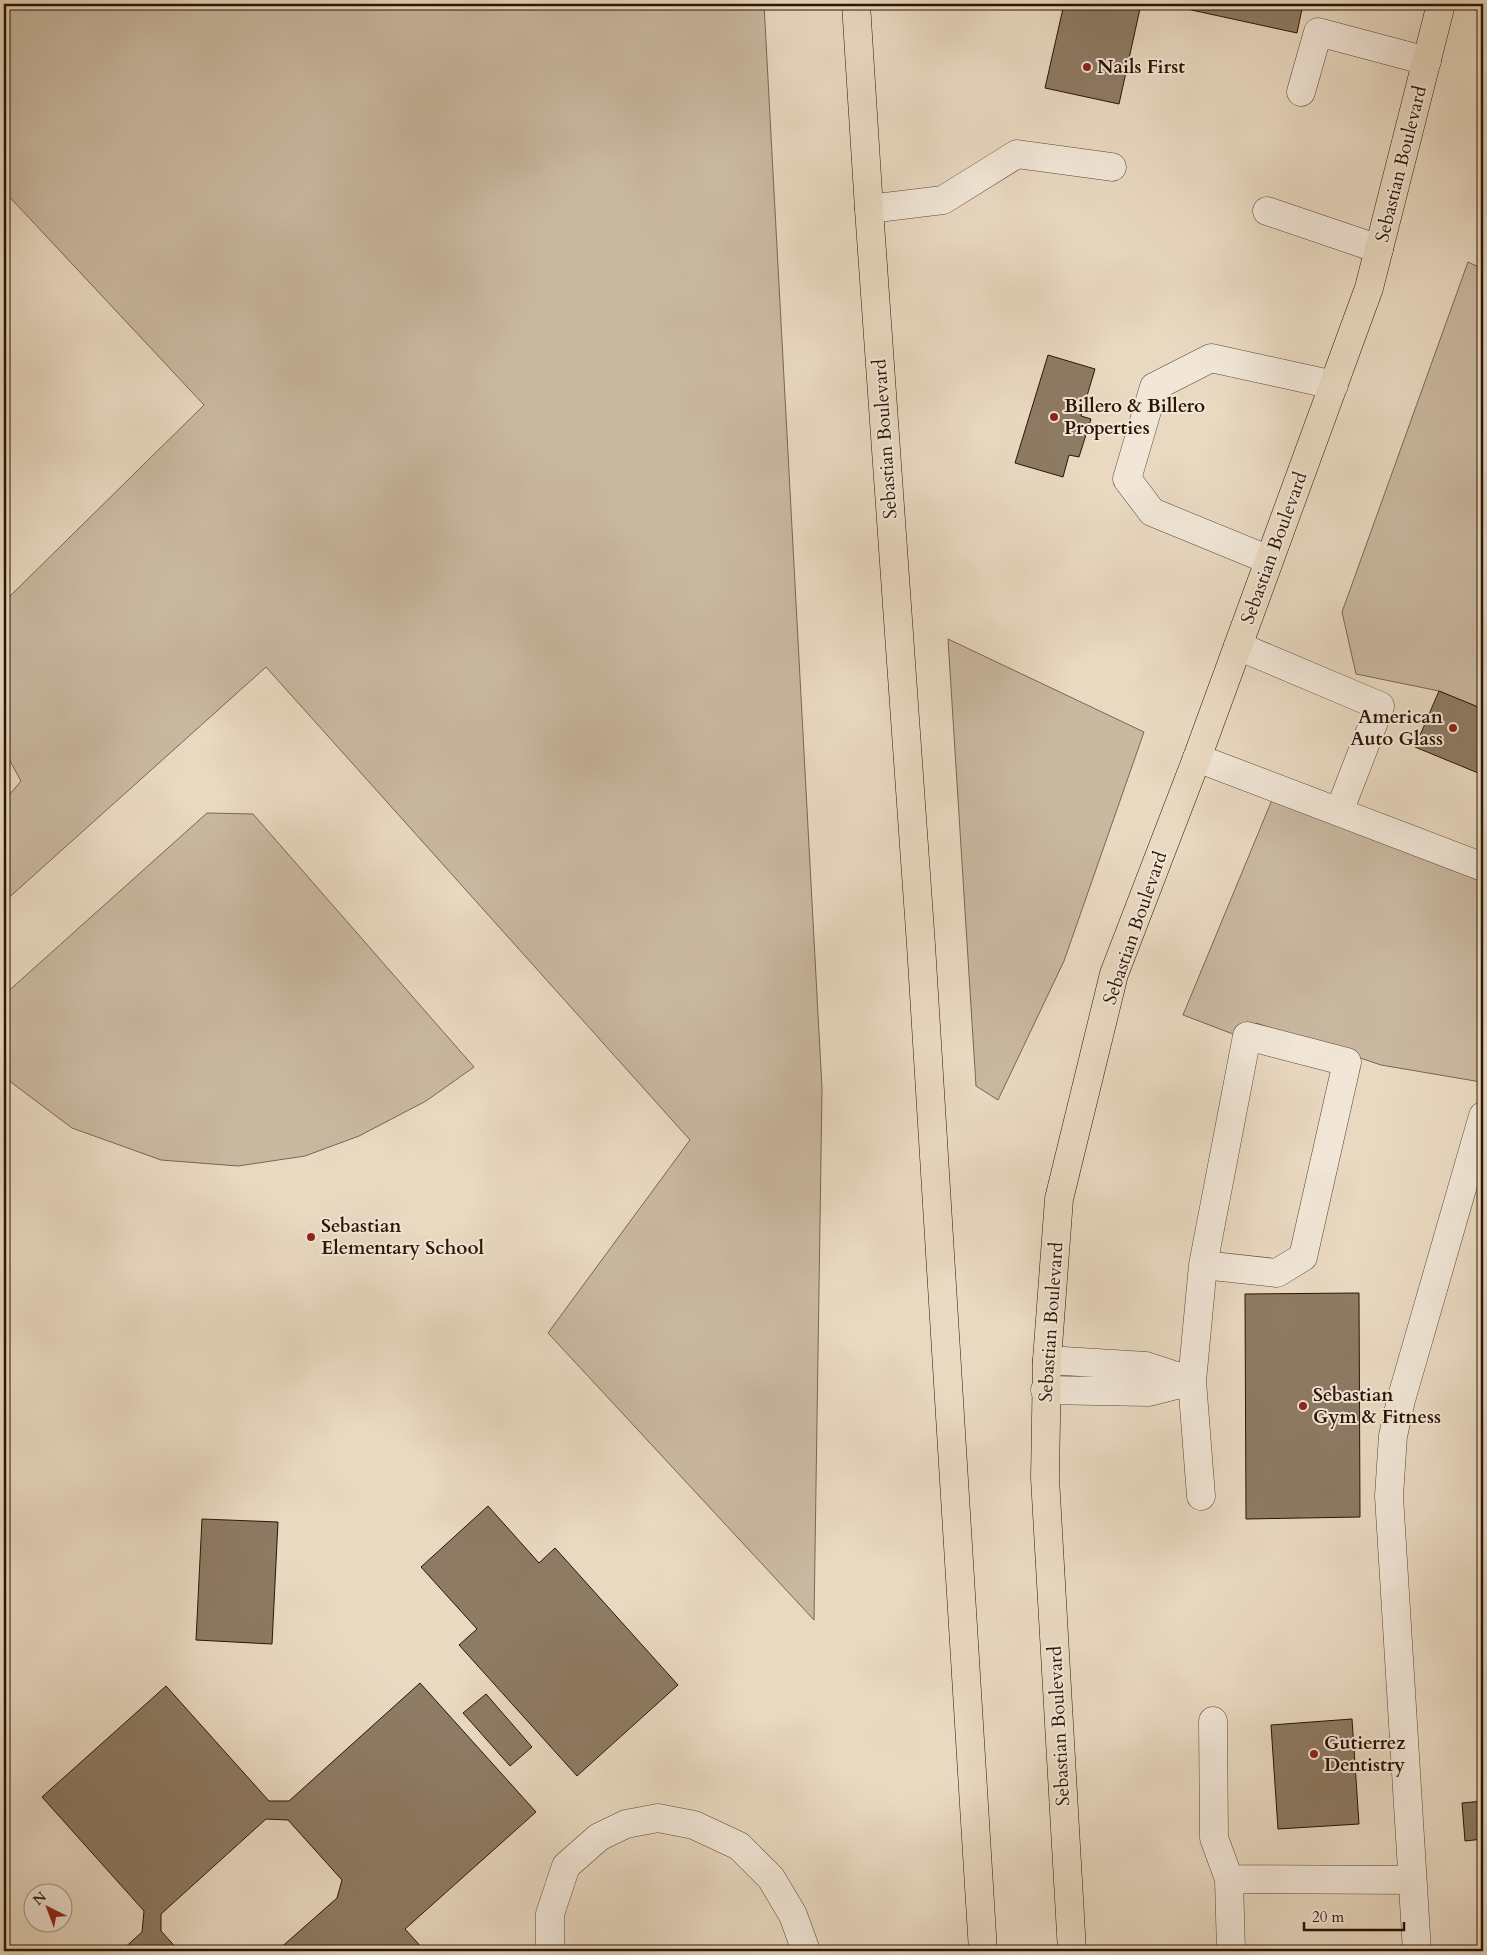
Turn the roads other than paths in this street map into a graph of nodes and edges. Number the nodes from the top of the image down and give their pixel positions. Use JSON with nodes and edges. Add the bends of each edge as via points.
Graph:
{"nodes":[{"id":1,"x":856,"y":4,"type":"edge"},
{"id":2,"x":1442,"y":4,"type":"edge"},
{"id":3,"x":1427,"y":61,"type":"junction"},
{"id":4,"x":1301,"y":92,"type":"dead end"},
{"id":5,"x":1112,"y":167,"type":"dead end"},
{"id":6,"x":869,"y":209,"type":"junction"},
{"id":7,"x":1267,"y":211,"type":"dead end"},
{"id":8,"x":1379,"y":249,"type":"junction"},
{"id":9,"x":1334,"y":384,"type":"junction"},
{"id":10,"x":1270,"y":560,"type":"junction"},
{"id":11,"x":1238,"y":646,"type":"junction"},
{"id":12,"x":1197,"y":758,"type":"junction"},
{"id":13,"x":1339,"y":812,"type":"junction"},
{"id":14,"x":1483,"y":867,"type":"edge"},
{"id":15,"x":1483,"y":1116,"type":"edge"},
{"id":16,"x":1203,"y":1265,"type":"junction"},
{"id":17,"x":1047,"y":1360,"type":"junction"},
{"id":18,"x":1192,"y":1381,"type":"junction"},
{"id":19,"x":1045,"y":1390,"type":"junction"},
{"id":20,"x":1201,"y":1496,"type":"dead end"},
{"id":21,"x":1213,"y":1721,"type":"dead end"},
{"id":22,"x":1229,"y":1879,"type":"junction"},
{"id":23,"x":1412,"y":1880,"type":"junction"},
{"id":24,"x":550,"y":1951,"type":"edge"},
{"id":25,"x":806,"y":1951,"type":"edge"},
{"id":26,"x":984,"y":1951,"type":"edge"},
{"id":27,"x":1072,"y":1951,"type":"edge"},
{"id":28,"x":1232,"y":1951,"type":"edge"},
{"id":29,"x":1417,"y":1951,"type":"edge"}],
"edges":[{"from":1,"to":6,"type":"main road","name":"Sebastian Boulevard"},
{"from":2,"to":3,"type":"main road","name":"Sebastian Boulevard"},
{"from":3,"to":4,"type":"lane","via":[[1318,32]]},
{"from":3,"to":8,"type":"main road","name":"Sebastian Boulevard"},
{"from":5,"to":6,"type":"lane","via":[[1017,154],[943,200]]},
{"from":6,"to":26,"type":"main road","name":"Sebastian Boulevard","via":[[920,935]]},
{"from":7,"to":8,"type":"lane"},
{"from":8,"to":9,"type":"main road","name":"Sebastian Boulevard","via":[[1369,288]]},
{"from":9,"to":10,"type":"main road","name":"Sebastian Boulevard"},
{"from":9,"to":10,"type":"lane","via":[[1211,358],[1154,387],[1127,479],[1152,512]]},
{"from":10,"to":11,"type":"main road","name":"Sebastian Boulevard"},
{"from":11,"to":12,"type":"main road","name":"Sebastian Boulevard"},
{"from":11,"to":13,"type":"lane","via":[[1380,706]]},
{"from":12,"to":13,"type":"lane"},
{"from":12,"to":17,"type":"main road","name":"Sebastian Boulevard","via":[[1114,974],[1059,1199]]},
{"from":13,"to":14,"type":"lane"},
{"from":15,"to":23,"type":"lane","via":[[1393,1436],[1389,1496]]},
{"from":16,"to":16,"type":"lane","via":[[1247,1036],[1347,1062],[1303,1257],[1277,1273]]},
{"from":16,"to":18,"type":"lane"},
{"from":17,"to":18,"type":"lane","via":[[1146,1366]]},
{"from":17,"to":19,"type":"main road","name":"Sebastian Boulevard"},
{"from":18,"to":19,"type":"lane","via":[[1149,1392]]},
{"from":18,"to":20,"type":"lane"},
{"from":19,"to":27,"type":"main road","name":"Sebastian Boulevard","via":[[1045,1478]]},
{"from":21,"to":22,"type":"lane","via":[[1214,1838]]},
{"from":22,"to":23,"type":"lane"},
{"from":22,"to":28,"type":"lane"},
{"from":23,"to":29,"type":"lane"},
{"from":24,"to":25,"type":"lane","via":[[550,1914],[566,1866],[598,1836],[626,1824],[658,1818],[694,1824],[739,1846],[771,1878],[793,1915]]}]}
